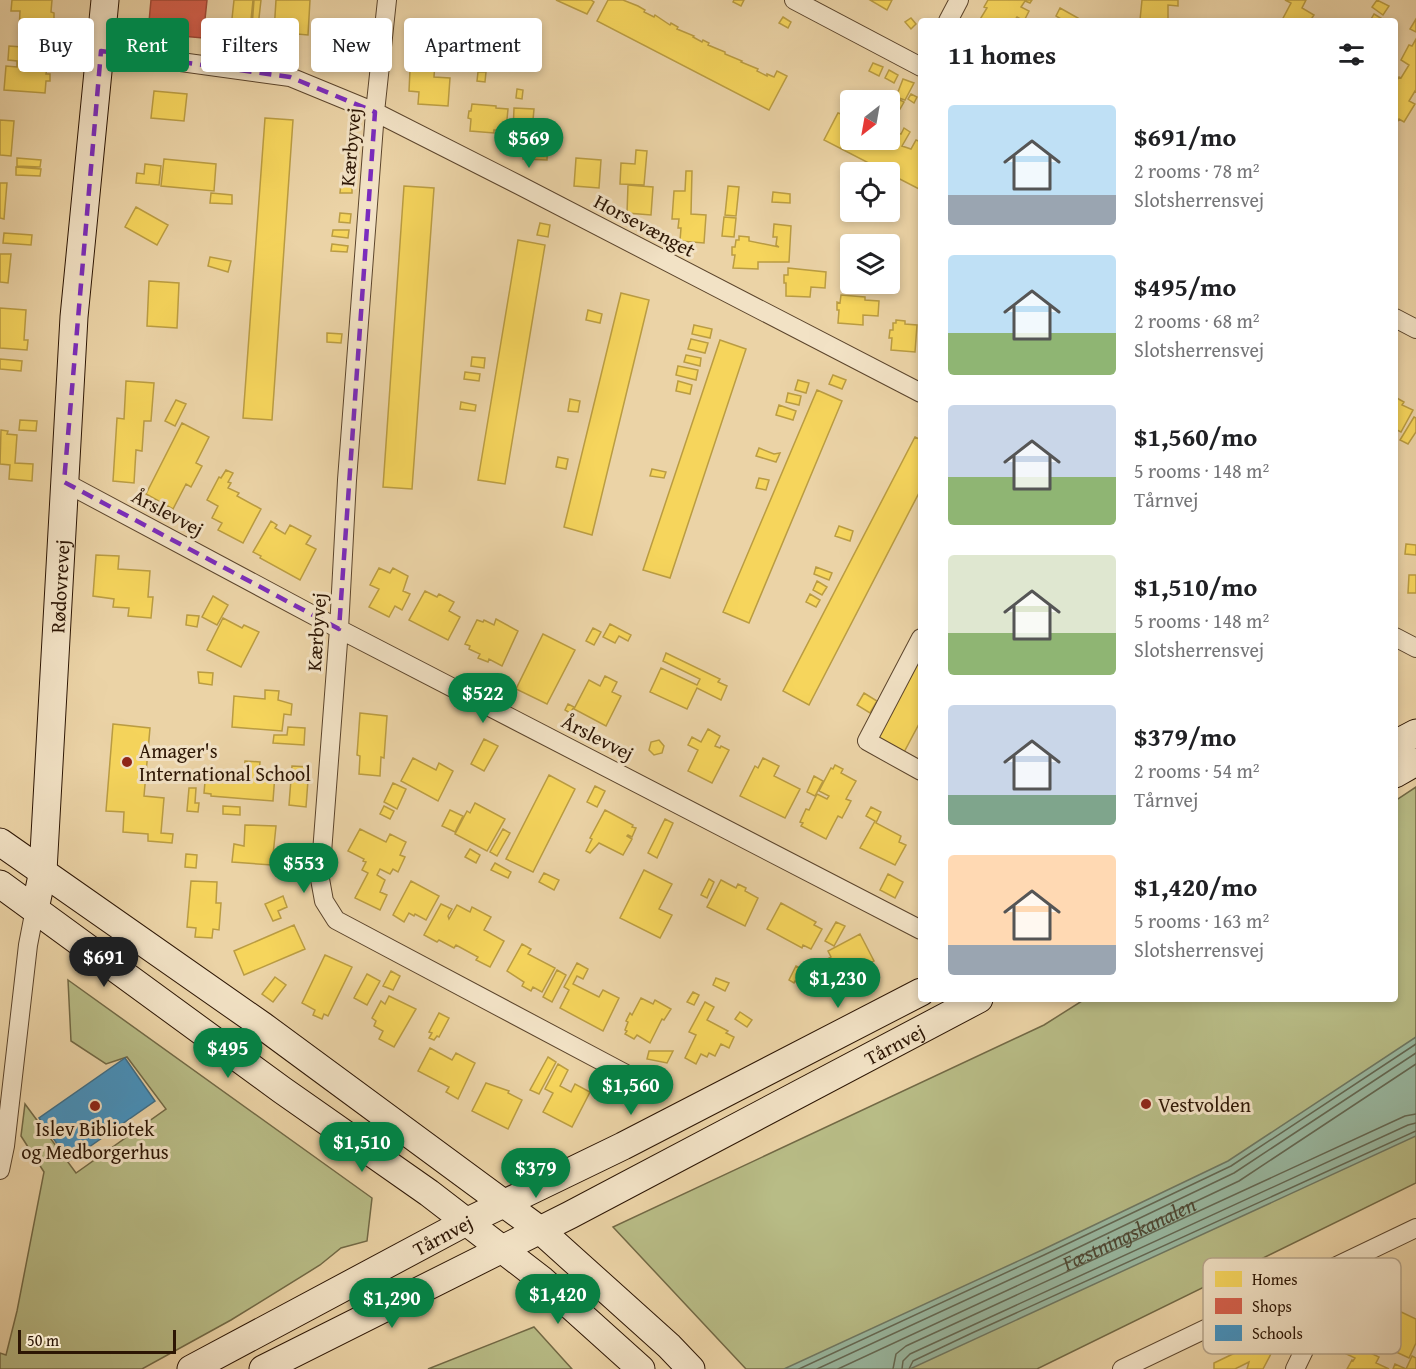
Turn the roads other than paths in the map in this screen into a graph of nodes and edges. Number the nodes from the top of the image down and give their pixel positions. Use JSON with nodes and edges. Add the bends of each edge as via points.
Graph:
{"nodes":[{"id":1,"x":105,"y":0,"type":"edge"},
{"id":2,"x":387,"y":0,"type":"edge"},
{"id":3,"x":794,"y":0,"type":"edge"},
{"id":4,"x":959,"y":0,"type":"edge"},
{"id":5,"x":950,"y":18,"type":"edge"},
{"id":6,"x":101,"y":51,"type":"junction"},
{"id":7,"x":918,"y":65,"type":"edge"},
{"id":8,"x":375,"y":112,"type":"junction"},
{"id":9,"x":1398,"y":319,"type":"edge"},
{"id":10,"x":1416,"y":328,"type":"edge"},
{"id":11,"x":918,"y":391,"type":"edge"},
{"id":12,"x":64,"y":482,"type":"junction"},
{"id":13,"x":339,"y":629,"type":"junction"},
{"id":14,"x":1398,"y":639,"type":"edge"},
{"id":15,"x":918,"y":644,"type":"edge"},
{"id":16,"x":1416,"y":648,"type":"edge"},
{"id":17,"x":1416,"y":733,"type":"edge"},
{"id":18,"x":1398,"y":742,"type":"edge"},
{"id":19,"x":1416,"y":762,"type":"edge"},
{"id":20,"x":918,"y":769,"type":"edge"},
{"id":21,"x":1398,"y":772,"type":"edge"},
{"id":22,"x":0,"y":842,"type":"edge"},
{"id":23,"x":43,"y":872,"type":"junction"},
{"id":24,"x":0,"y":884,"type":"edge"},
{"id":25,"x":35,"y":909,"type":"junction"},
{"id":26,"x":918,"y":928,"type":"edge"},
{"id":27,"x":918,"y":994,"type":"edge"},
{"id":28,"x":973,"y":1002,"type":"edge"},
{"id":29,"x":641,"y":1082,"type":"dead end"},
{"id":30,"x":0,"y":1170,"type":"edge"},
{"id":31,"x":505,"y":1204,"type":"junction"},
{"id":32,"x":466,"y":1222,"type":"junction"},
{"id":33,"x":1416,"y":1228,"type":"edge"},
{"id":34,"x":540,"y":1230,"type":"junction"},
{"id":35,"x":500,"y":1249,"type":"junction"},
{"id":36,"x":1355,"y":1258,"type":"edge"},
{"id":37,"x":1203,"y":1331,"type":"edge"},
{"id":38,"x":1303,"y":1354,"type":"edge"},
{"id":39,"x":191,"y":1369,"type":"edge"},
{"id":40,"x":263,"y":1369,"type":"edge"},
{"id":41,"x":641,"y":1369,"type":"edge"},
{"id":42,"x":691,"y":1369,"type":"edge"},
{"id":43,"x":1122,"y":1369,"type":"edge"},
{"id":44,"x":1296,"y":1369,"type":"edge"}],
"edges":[{"from":1,"to":6,"type":"street","name":"Rødovrevej"},
{"from":2,"to":8,"type":"street","name":"Kærbyvej"},
{"from":3,"to":7,"type":"street"},
{"from":4,"to":5,"type":"street"},
{"from":6,"to":8,"type":"street","name":"Horsevænget","via":[[290,77]]},
{"from":6,"to":12,"type":"street","name":"Rødovrevej","via":[[74,317]]},
{"from":8,"to":11,"type":"street","name":"Horsevænget"},
{"from":8,"to":13,"type":"street","name":"Kærbyvej"},
{"from":9,"to":10,"type":"street"},
{"from":12,"to":13,"type":"street","name":"Årslevvej"},
{"from":12,"to":23,"type":"street","name":"Rødovrevej"},
{"from":13,"to":26,"type":"street","name":"Årslevvej"},
{"from":13,"to":29,"type":"street","name":"Kærbyvej","via":[[320,879],[324,901],[336,920]]},
{"from":14,"to":16,"type":"street"},
{"from":15,"to":20,"type":"street","via":[[867,741]]},
{"from":17,"to":18,"type":"street"},
{"from":19,"to":21,"type":"street"},
{"from":22,"to":23,"type":"street"},
{"from":23,"to":25,"type":"street","name":"Rødovrevej"},
{"from":23,"to":31,"type":"street","via":[[263,1026]]},
{"from":24,"to":25,"type":"street"},
{"from":25,"to":30,"type":"street","name":"Rødovrevej"},
{"from":25,"to":32,"type":"street"},
{"from":27,"to":31,"type":"street","name":"Tårnvej"},
{"from":28,"to":34,"type":"street","name":"Tårnvej"},
{"from":31,"to":32,"type":"street","name":"Tårnvej"},
{"from":31,"to":34,"type":"street"},
{"from":32,"to":35,"type":"street"},
{"from":32,"to":39,"type":"street","name":"Tårnvej"},
{"from":33,"to":36,"type":"street"},
{"from":34,"to":35,"type":"street","name":"Tårnvej"},
{"from":34,"to":42,"type":"street"},
{"from":35,"to":40,"type":"street","name":"Tårnvej"},
{"from":35,"to":41,"type":"street","via":[[542,1280]]},
{"from":37,"to":43,"type":"street"},
{"from":38,"to":44,"type":"street"}]}
